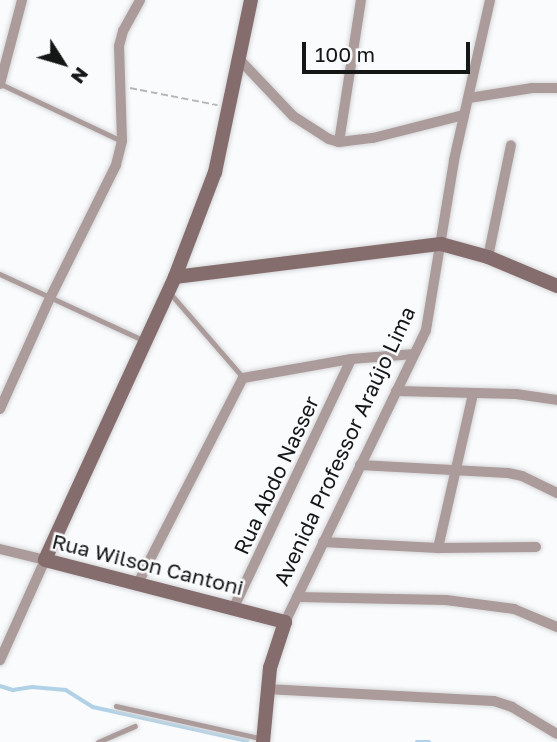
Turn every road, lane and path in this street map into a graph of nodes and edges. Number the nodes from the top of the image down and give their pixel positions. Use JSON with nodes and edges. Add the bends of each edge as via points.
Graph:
{"nodes":[{"id":1,"x":22,"y":0,"type":"edge"},
{"id":2,"x":140,"y":0,"type":"edge"},
{"id":3,"x":251,"y":0,"type":"edge"},
{"id":4,"x":361,"y":0,"type":"edge"},
{"id":5,"x":490,"y":0,"type":"edge"},
{"id":6,"x":238,"y":58,"type":"junction"},
{"id":7,"x":0,"y":84,"type":"edge"},
{"id":8,"x":120,"y":86,"type":"junction"},
{"id":9,"x":557,"y":88,"type":"edge"},
{"id":10,"x":470,"y":98,"type":"junction"},
{"id":11,"x":229,"y":107,"type":"junction"},
{"id":12,"x":464,"y":115,"type":"junction"},
{"id":13,"x":122,"y":141,"type":"junction"},
{"id":14,"x":339,"y":142,"type":"junction"},
{"id":15,"x":511,"y":145,"type":"dead end"},
{"id":16,"x":441,"y":244,"type":"junction"},
{"id":17,"x":488,"y":257,"type":"junction"},
{"id":18,"x":0,"y":274,"type":"edge"},
{"id":19,"x":175,"y":277,"type":"junction"},
{"id":20,"x":557,"y":286,"type":"edge"},
{"id":21,"x":169,"y":292,"type":"junction"},
{"id":22,"x":50,"y":298,"type":"junction"},
{"id":23,"x":146,"y":342,"type":"junction"},
{"id":24,"x":414,"y":354,"type":"junction"},
{"id":25,"x":351,"y":359,"type":"junction"},
{"id":26,"x":243,"y":378,"type":"junction"},
{"id":27,"x":396,"y":391,"type":"junction"},
{"id":28,"x":473,"y":394,"type":"junction"},
{"id":29,"x":557,"y":400,"type":"edge"},
{"id":30,"x":0,"y":409,"type":"edge"},
{"id":31,"x":360,"y":466,"type":"junction"},
{"id":32,"x":457,"y":472,"type":"junction"},
{"id":33,"x":557,"y":493,"type":"edge"},
{"id":34,"x":323,"y":542,"type":"junction"},
{"id":35,"x":536,"y":547,"type":"dead end"},
{"id":36,"x":439,"y":548,"type":"junction"},
{"id":37,"x":0,"y":549,"type":"edge"},
{"id":38,"x":45,"y":560,"type":"junction"},
{"id":39,"x":138,"y":583,"type":"junction"},
{"id":40,"x":297,"y":597,"type":"junction"},
{"id":41,"x":234,"y":607,"type":"junction"},
{"id":42,"x":285,"y":622,"type":"junction"},
{"id":43,"x":557,"y":627,"type":"edge"},
{"id":44,"x":0,"y":660,"type":"edge"},
{"id":45,"x":266,"y":689,"type":"junction"},
{"id":46,"x":116,"y":706,"type":"dead end"},
{"id":47,"x":135,"y":726,"type":"dead end"},
{"id":48,"x":557,"y":734,"type":"edge"},
{"id":49,"x":263,"y":740,"type":"edge"},
{"id":50,"x":98,"y":742,"type":"edge"}],
"edges":[{"from":1,"to":7,"type":"street"},
{"from":2,"to":8,"type":"street","via":[[119,46]]},
{"from":3,"to":6,"type":"street"},
{"from":4,"to":14,"type":"street"},
{"from":5,"to":10,"type":"street","name":"Avenida Professor Araújo Lima"},
{"from":6,"to":11,"type":"street"},
{"from":6,"to":14,"type":"street","via":[[304,125]]},
{"from":7,"to":13,"type":"lane"},
{"from":8,"to":11,"type":"path"},
{"from":8,"to":13,"type":"street"},
{"from":9,"to":10,"type":"street"},
{"from":10,"to":12,"type":"street","name":"Avenida Professor Araújo Lima"},
{"from":11,"to":19,"type":"street","via":[[215,172]]},
{"from":12,"to":14,"type":"street"},
{"from":12,"to":16,"type":"street","name":"Avenida Professor Araújo Lima"},
{"from":13,"to":22,"type":"street","via":[[112,174]]},
{"from":15,"to":17,"type":"street"},
{"from":16,"to":17,"type":"street"},
{"from":16,"to":19,"type":"street"},
{"from":16,"to":24,"type":"street","name":"Avenida Professor Araújo Lima","via":[[430,314]]},
{"from":17,"to":20,"type":"street"},
{"from":18,"to":22,"type":"lane"},
{"from":19,"to":21,"type":"street"},
{"from":21,"to":23,"type":"street"},
{"from":21,"to":26,"type":"lane"},
{"from":22,"to":23,"type":"lane"},
{"from":22,"to":30,"type":"street"},
{"from":23,"to":38,"type":"street"},
{"from":24,"to":25,"type":"street"},
{"from":24,"to":27,"type":"street","name":"Avenida Professor Araújo Lima"},
{"from":25,"to":26,"type":"street"},
{"from":25,"to":41,"type":"street","name":"Rua Abdo Nasser"},
{"from":26,"to":39,"type":"street"},
{"from":27,"to":28,"type":"street"},
{"from":27,"to":31,"type":"street","name":"Avenida Professor Araújo Lima"},
{"from":28,"to":29,"type":"street"},
{"from":28,"to":32,"type":"street"},
{"from":31,"to":32,"type":"street"},
{"from":31,"to":34,"type":"street","name":"Avenida Professor Araújo Lima"},
{"from":32,"to":33,"type":"street","via":[[522,476]]},
{"from":32,"to":36,"type":"street"},
{"from":34,"to":36,"type":"street"},
{"from":34,"to":40,"type":"street","name":"Avenida Professor Araújo Lima"},
{"from":35,"to":36,"type":"street"},
{"from":37,"to":38,"type":"street","name":"Rua Wilson Cantoni"},
{"from":38,"to":39,"type":"street","name":"Rua Wilson Cantoni"},
{"from":38,"to":44,"type":"street"},
{"from":39,"to":41,"type":"street","name":"Rua Wilson Cantoni"},
{"from":40,"to":42,"type":"street","name":"Avenida Professor Araújo Lima"},
{"from":40,"to":43,"type":"street","via":[[446,600],[514,609]]},
{"from":41,"to":42,"type":"street","name":"Rua Wilson Cantoni"},
{"from":42,"to":45,"type":"street","name":"Avenida Professor Araújo Lima"},
{"from":45,"to":48,"type":"street","via":[[494,701]]},
{"from":45,"to":49,"type":"street","name":"Avenida Professor Araújo Lima"},
{"from":46,"to":49,"type":"lane"},
{"from":47,"to":50,"type":"lane"}]}
